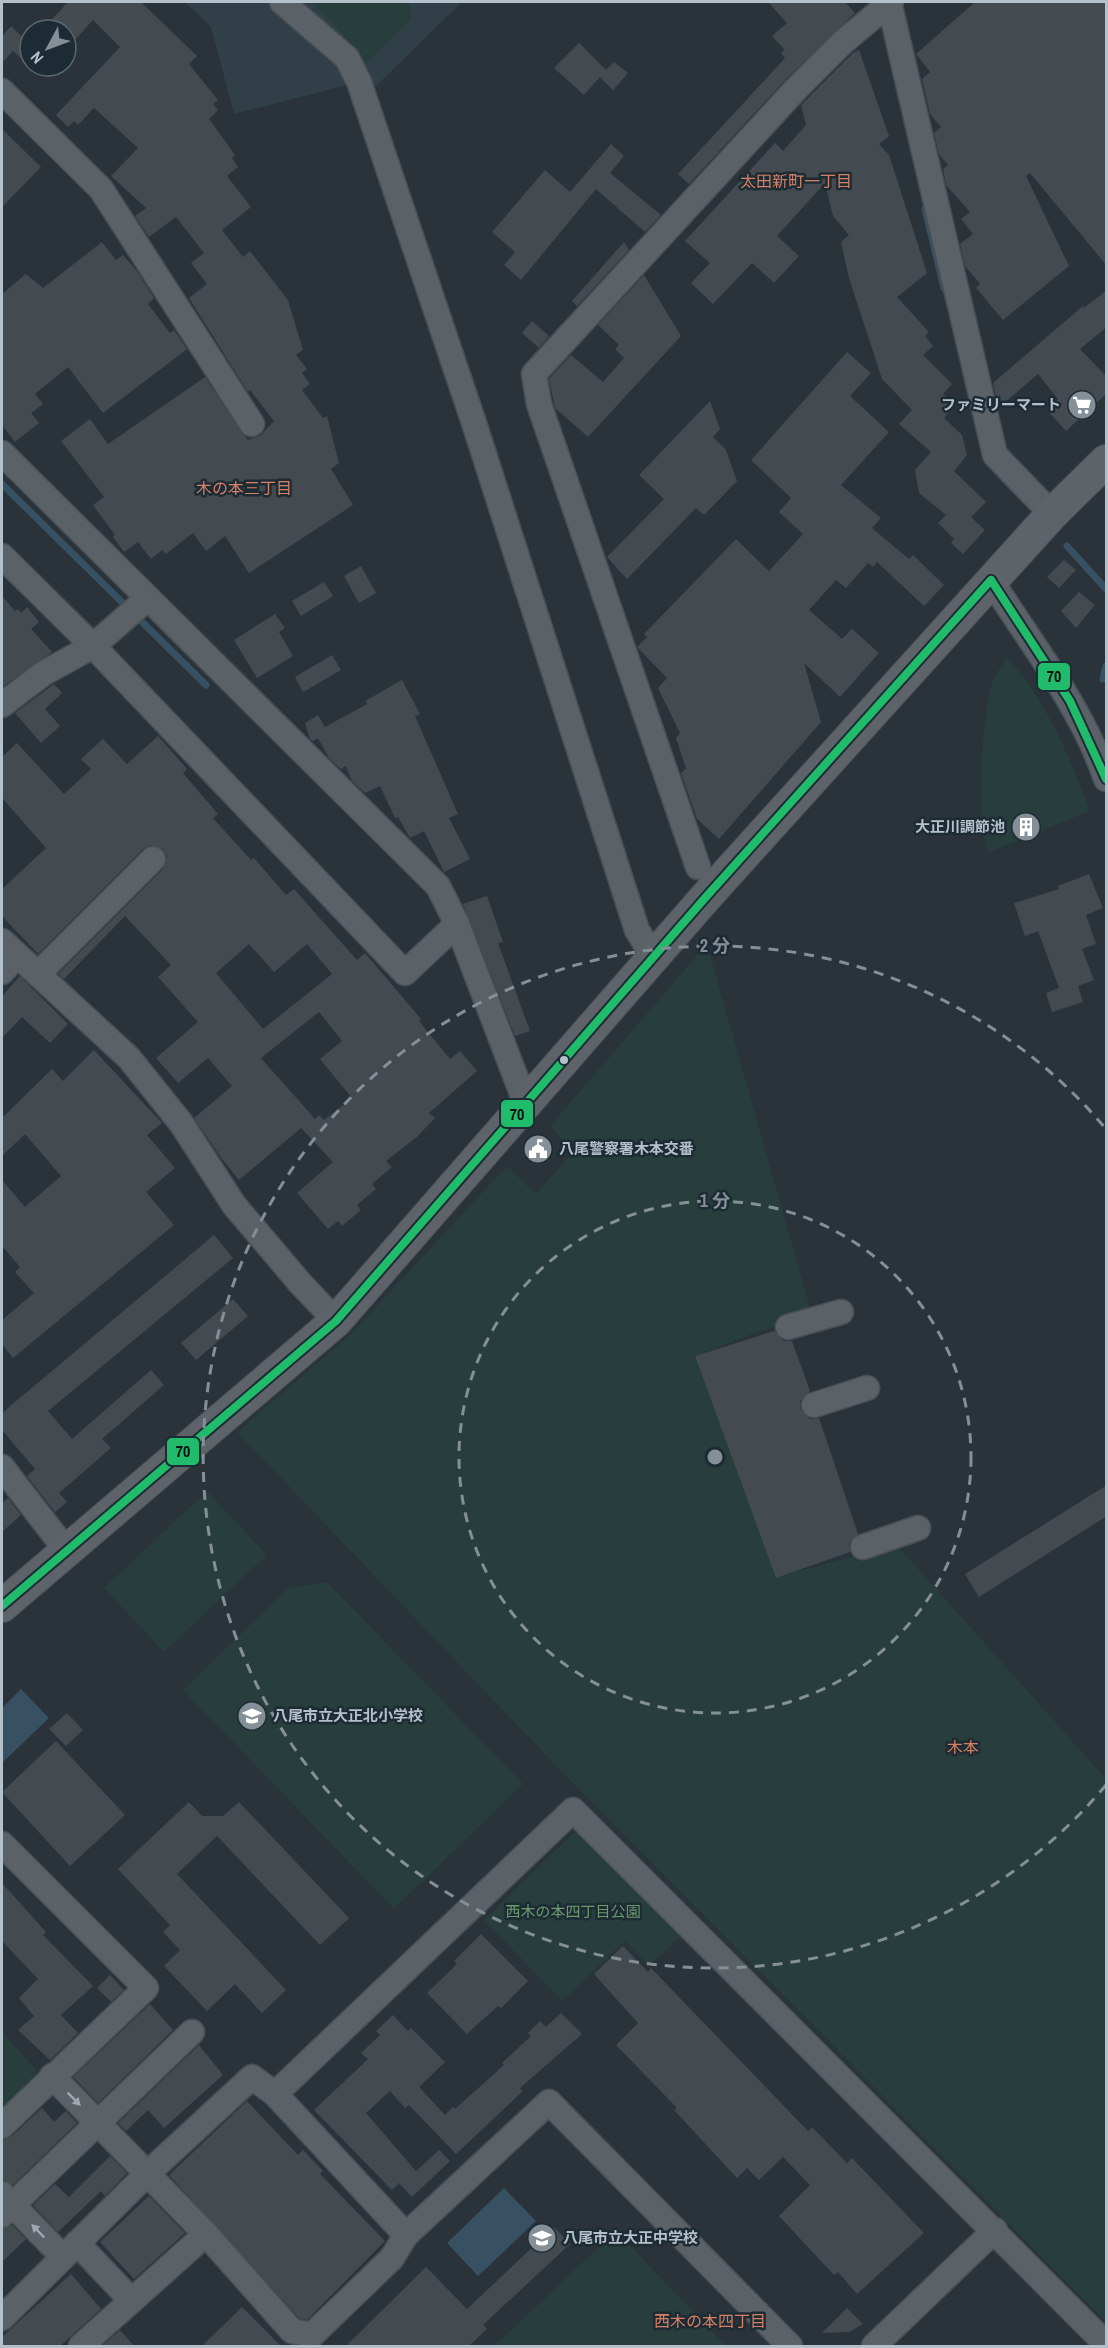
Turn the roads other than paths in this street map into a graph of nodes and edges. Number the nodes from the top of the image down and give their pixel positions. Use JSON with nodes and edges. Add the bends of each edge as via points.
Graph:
{"nodes":[{"id":1,"x":282,"y":2,"type":"edge"},
{"id":2,"x":886,"y":6,"type":"edge"},
{"id":3,"x":2,"y":91,"type":"edge"},
{"id":4,"x":252,"y":424,"type":"dead end"},
{"id":5,"x":2,"y":453,"type":"edge"},
{"id":6,"x":1107,"y":461,"type":"edge"},
{"id":7,"x":1052,"y":514,"type":"junction"},
{"id":8,"x":4,"y":562,"type":"edge"},
{"id":9,"x":992,"y":580,"type":"junction"},
{"id":10,"x":148,"y":598,"type":"junction"},
{"id":11,"x":93,"y":646,"type":"junction"},
{"id":12,"x":2,"y":705,"type":"edge"},
{"id":13,"x":1107,"y":779,"type":"edge"},
{"id":14,"x":153,"y":859,"type":"dead end"},
{"id":15,"x":699,"y":867,"type":"dead end"},
{"id":16,"x":457,"y":924,"type":"junction"},
{"id":17,"x":7,"y":956,"type":"edge"},
{"id":18,"x":654,"y":958,"type":"junction"},
{"id":19,"x":38,"y":974,"type":"junction"},
{"id":20,"x":526,"y":1104,"type":"junction"},
{"id":21,"x":841,"y":1312,"type":"dead end"},
{"id":22,"x":336,"y":1321,"type":"junction"},
{"id":23,"x":788,"y":1327,"type":"dead end"},
{"id":24,"x":867,"y":1388,"type":"dead end"},
{"id":25,"x":814,"y":1405,"type":"dead end"},
{"id":26,"x":2,"y":1467,"type":"edge"},
{"id":27,"x":918,"y":1528,"type":"dead end"},
{"id":28,"x":863,"y":1547,"type":"dead end"},
{"id":29,"x":66,"y":1550,"type":"junction"},
{"id":30,"x":2,"y":1606,"type":"edge"},
{"id":31,"x":2,"y":1844,"type":"edge"},
{"id":32,"x":192,"y":2032,"type":"dead end"},
{"id":33,"x":52,"y":2076,"type":"junction"},
{"id":34,"x":275,"y":2094,"type":"junction"},
{"id":35,"x":96,"y":2121,"type":"junction"},
{"id":36,"x":2,"y":2126,"type":"edge"},
{"id":37,"x":148,"y":2173,"type":"junction"},
{"id":38,"x":5,"y":2205,"type":"edge"},
{"id":39,"x":995,"y":2230,"type":"junction"},
{"id":40,"x":206,"y":2234,"type":"junction"},
{"id":41,"x":406,"y":2235,"type":"junction"},
{"id":42,"x":70,"y":2250,"type":"junction"},
{"id":43,"x":131,"y":2300,"type":"junction"},
{"id":44,"x":2,"y":2318,"type":"edge"},
{"id":45,"x":1107,"y":2344,"type":"edge"},
{"id":46,"x":81,"y":2346,"type":"edge"},
{"id":47,"x":790,"y":2346,"type":"edge"},
{"id":48,"x":874,"y":2346,"type":"edge"}],
"edges":[{"from":1,"to":18,"type":"street","via":[[347,58],[359,82],[474,423],[637,930]]},
{"from":2,"to":7,"type":"street","via":[[995,455]]},
{"from":2,"to":15,"type":"street","via":[[843,42],[771,115],[534,374],[543,415]]},
{"from":3,"to":4,"type":"street","via":[[101,189]]},
{"from":5,"to":10,"type":"street"},
{"from":6,"to":7,"type":"main road"},
{"from":7,"to":9,"type":"main road"},
{"from":8,"to":11,"type":"street"},
{"from":9,"to":13,"type":"street","via":[[1077,716]]},
{"from":9,"to":18,"type":"main road"},
{"from":10,"to":11,"type":"street"},
{"from":10,"to":16,"type":"street","via":[[438,886]]},
{"from":11,"to":12,"type":"street","via":[[44,673]]},
{"from":11,"to":16,"type":"street","via":[[405,973]]},
{"from":14,"to":19,"type":"street"},
{"from":16,"to":20,"type":"street"},
{"from":17,"to":19,"type":"street"},
{"from":18,"to":20,"type":"main road"},
{"from":19,"to":22,"type":"street","via":[[129,1058],[181,1122],[234,1205]]},
{"from":20,"to":22,"type":"main road"},
{"from":21,"to":23,"type":"street"},
{"from":22,"to":29,"type":"main road"},
{"from":24,"to":25,"type":"street"},
{"from":26,"to":29,"type":"street"},
{"from":27,"to":28,"type":"street"},
{"from":29,"to":30,"type":"main road"},
{"from":31,"to":33,"type":"street","via":[[146,1988]]},
{"from":32,"to":35,"type":"street"},
{"from":33,"to":35,"type":"street","one_way":true},
{"from":33,"to":36,"type":"street"},
{"from":34,"to":37,"type":"street","via":[[252,2077]]},
{"from":34,"to":39,"type":"street","via":[[573,1810],[852,2092]]},
{"from":34,"to":41,"type":"street"},
{"from":35,"to":37,"type":"street"},
{"from":35,"to":38,"type":"street"},
{"from":37,"to":40,"type":"street"},
{"from":37,"to":42,"type":"street"},
{"from":42,"to":38,"type":"street","one_way":true},
{"from":39,"to":45,"type":"street"},
{"from":39,"to":48,"type":"street"},
{"from":40,"to":41,"type":"street","via":[[292,2331],[312,2335],[392,2258]]},
{"from":40,"to":43,"type":"street"},
{"from":41,"to":47,"type":"street","via":[[549,2102]]},
{"from":42,"to":43,"type":"street"},
{"from":42,"to":44,"type":"street"},
{"from":43,"to":46,"type":"street"}]}
